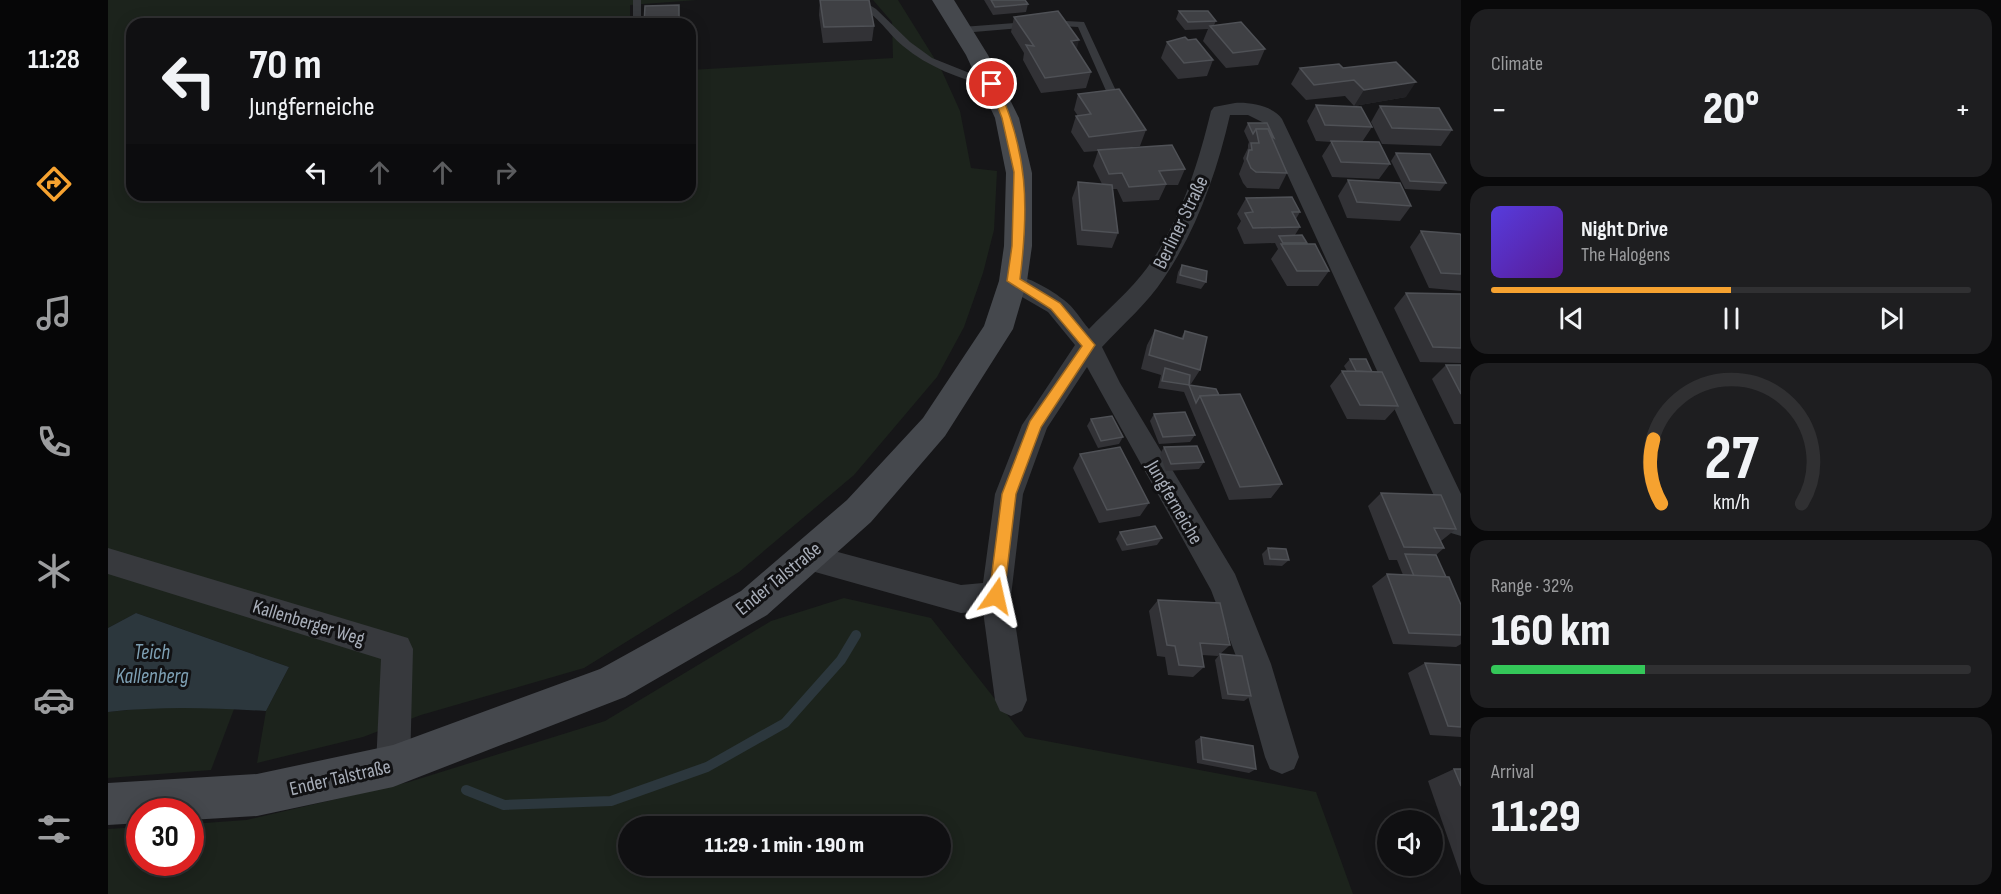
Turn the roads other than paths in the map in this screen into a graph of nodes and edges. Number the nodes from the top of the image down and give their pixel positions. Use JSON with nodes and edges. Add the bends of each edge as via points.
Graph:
{"nodes":[{"id":1,"x":637,"y":0,"type":"edge"},
{"id":2,"x":944,"y":0,"type":"edge"},
{"id":3,"x":842,"y":2,"type":"edge"},
{"id":4,"x":637,"y":18,"type":"edge"},
{"id":5,"x":962,"y":30,"type":"junction"},
{"id":6,"x":992,"y":84,"type":"junction"},
{"id":7,"x":1113,"y":93,"type":"edge"},
{"id":8,"x":1013,"y":281,"type":"junction"},
{"id":9,"x":1089,"y":345,"type":"junction"},
{"id":10,"x":1461,"y":524,"type":"edge"},
{"id":11,"x":808,"y":556,"type":"junction"},
{"id":12,"x":108,"y":561,"type":"edge"},
{"id":13,"x":996,"y":596,"type":"junction"},
{"id":14,"x":1011,"y":700,"type":"dead end"},
{"id":15,"x":1282,"y":758,"type":"dead end"},
{"id":16,"x":393,"y":766,"type":"junction"},
{"id":17,"x":108,"y":804,"type":"edge"}],
"edges":[{"from":1,"to":4,"type":"lane"},
{"from":2,"to":5,"type":"main road","name":"Ender Talstraße"},
{"from":3,"to":6,"type":"lane","via":[[862,4],[941,69]]},
{"from":5,"to":6,"type":"main road","name":"Ender Talstraße"},
{"from":5,"to":7,"type":"lane","via":[[1081,24]]},
{"from":6,"to":8,"type":"main road","name":"Ender Talstraße","via":[[1007,118],[1019,172],[1018,246]]},
{"from":8,"to":9,"type":"street","name":"Jungferneiche","via":[[1056,306]]},
{"from":8,"to":11,"type":"main road","name":"Ender Talstraße","via":[[998,329],[934,427],[859,511]]},
{"from":9,"to":10,"type":"street","name":"Berliner Straße","via":[[1155,274],[1209,163],[1221,111],[1238,107],[1256,109],[1272,119]]},
{"from":9,"to":13,"type":"street","name":"Berliner Straße","via":[[1035,425],[1009,494]]},
{"from":9,"to":15,"type":"street","name":"Jungferneiche","via":[[1108,387],[1224,584],[1255,664]]},
{"from":11,"to":13,"type":"street","via":[[961,598]]},
{"from":11,"to":16,"type":"main road","name":"Ender Talstraße","via":[[754,603],[611,684]]},
{"from":12,"to":16,"type":"street","name":"Kallenberger Weg","via":[[397,649]]},
{"from":13,"to":14,"type":"street","name":"Berliner Straße"},
{"from":16,"to":17,"type":"main road","name":"Ender Talstraße","via":[[257,795]]}]}
